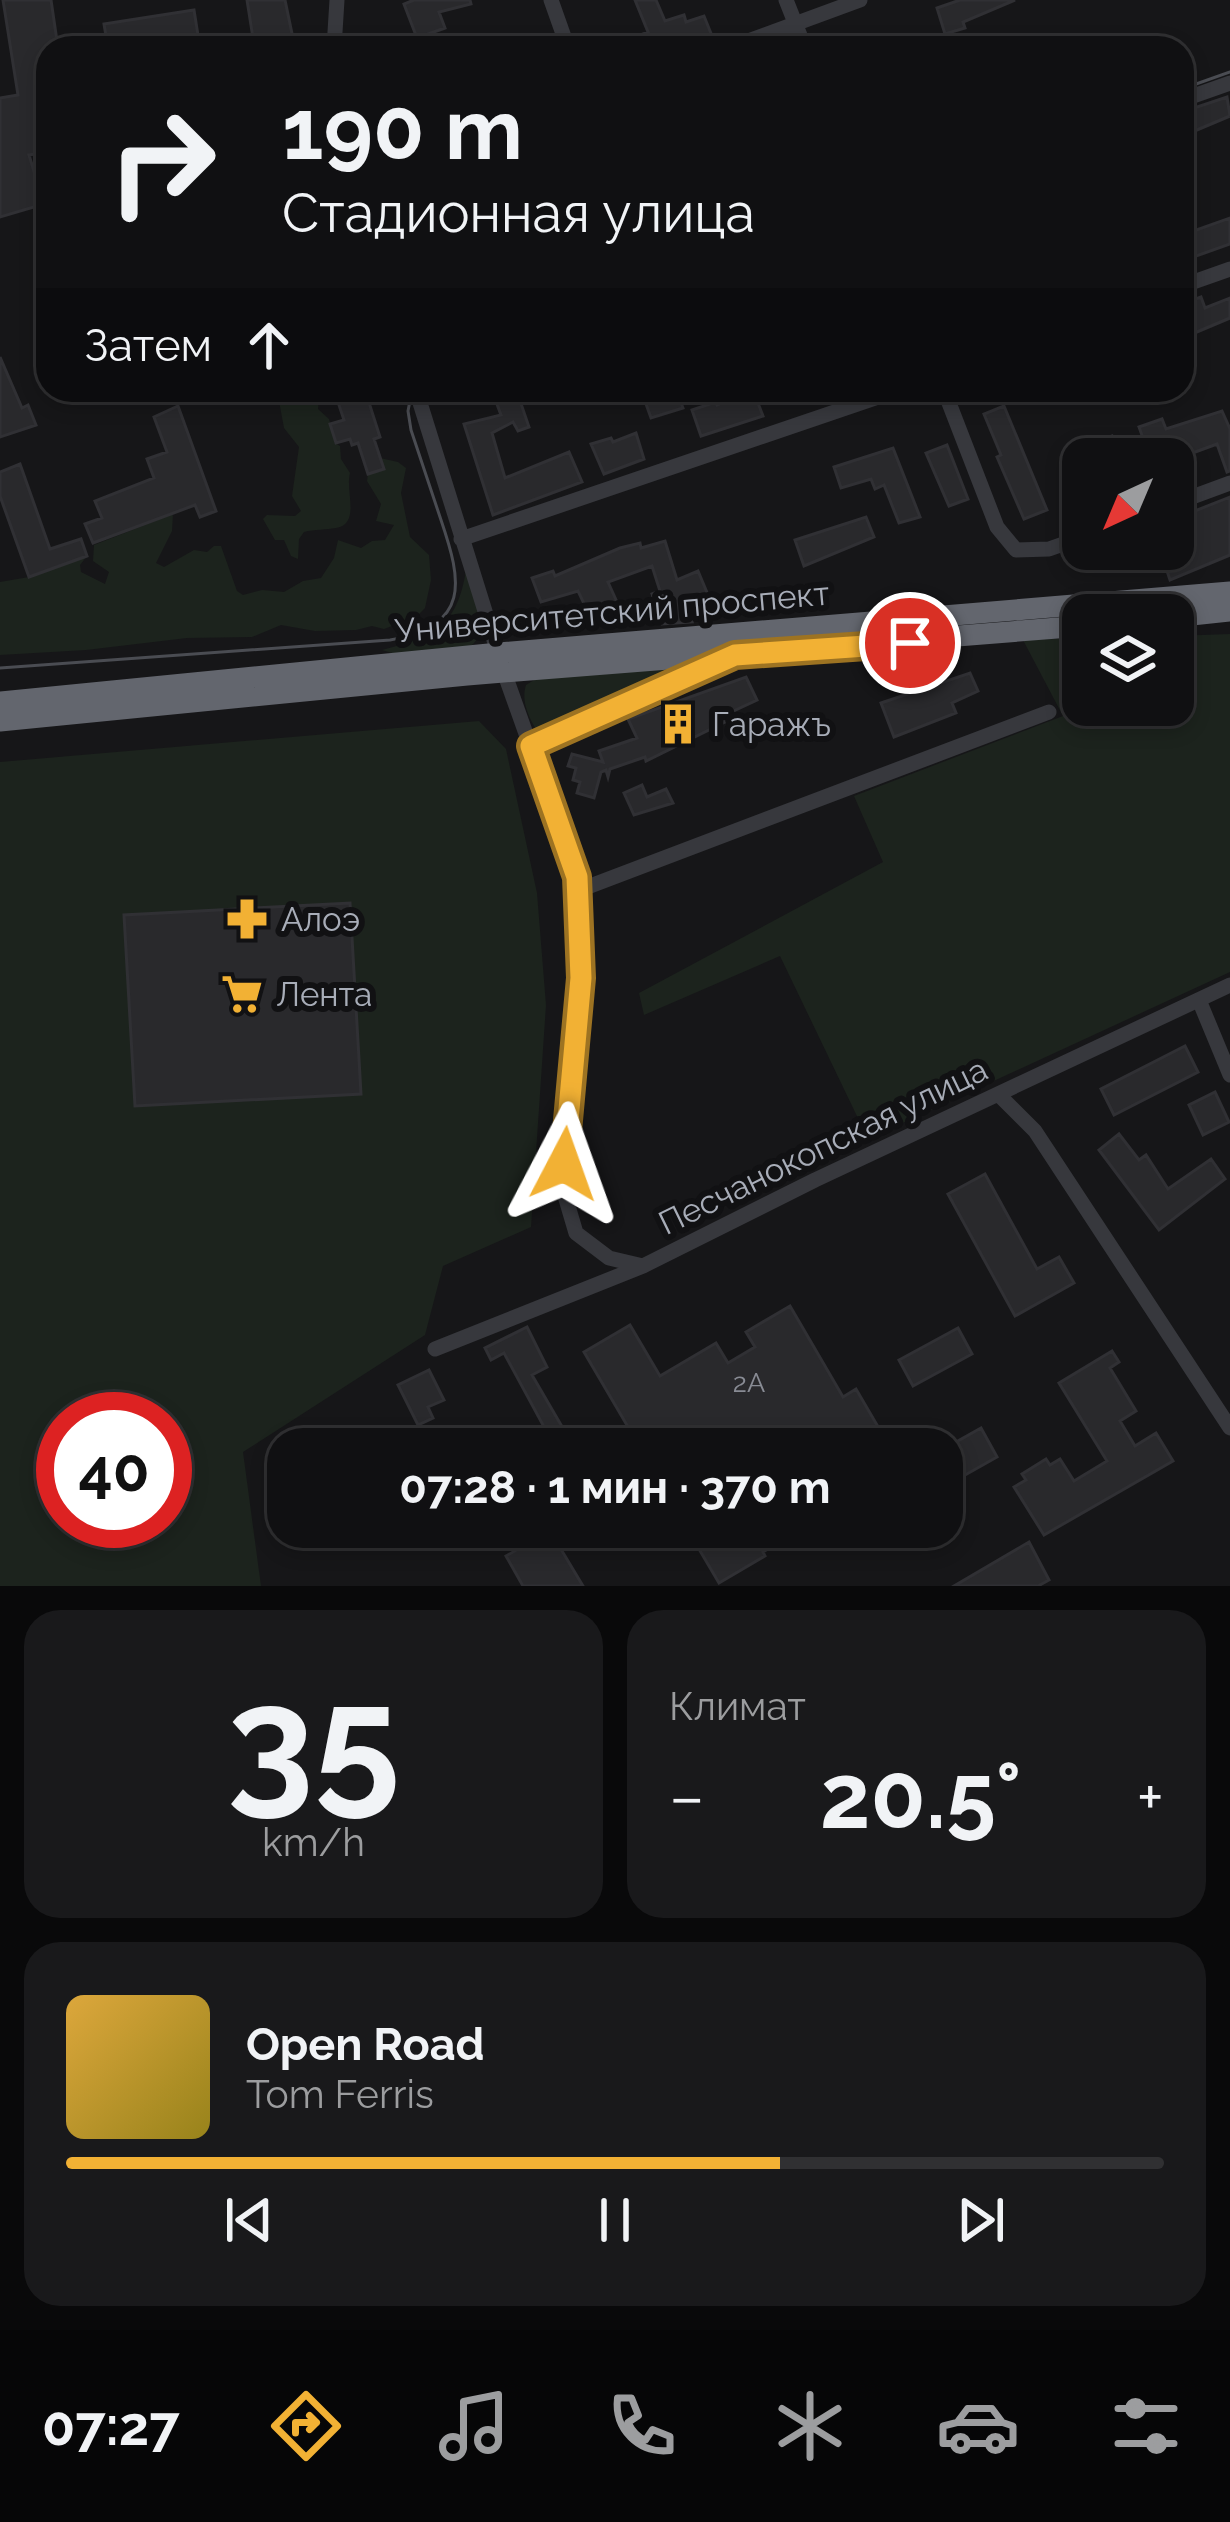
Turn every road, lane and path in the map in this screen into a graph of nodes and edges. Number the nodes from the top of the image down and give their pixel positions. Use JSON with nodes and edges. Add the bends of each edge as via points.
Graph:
{"nodes":[{"id":1,"x":338,"y":0,"type":"edge"},
{"id":2,"x":551,"y":0,"type":"edge"},
{"id":3,"x":786,"y":0,"type":"edge"},
{"id":4,"x":860,"y":0,"type":"edge"},
{"id":5,"x":795,"y":24,"type":"junction"},
{"id":6,"x":335,"y":36,"type":"edge"},
{"id":7,"x":564,"y":36,"type":"edge"},
{"id":8,"x":762,"y":36,"type":"edge"},
{"id":9,"x":800,"y":36,"type":"edge"},
{"id":10,"x":1230,"y":83,"type":"edge"},
{"id":11,"x":1194,"y":96,"type":"edge"},
{"id":12,"x":1230,"y":269,"type":"edge"},
{"id":13,"x":1194,"y":282,"type":"edge"},
{"id":14,"x":420,"y":402,"type":"edge"},
{"id":15,"x":864,"y":402,"type":"edge"},
{"id":16,"x":949,"y":402,"type":"edge"},
{"id":17,"x":1230,"y":482,"type":"edge"},
{"id":18,"x":1194,"y":495,"type":"edge"},
{"id":19,"x":461,"y":539,"type":"junction"},
{"id":20,"x":1062,"y":544,"type":"edge"},
{"id":21,"x":1230,"y":592,"type":"edge"},
{"id":22,"x":1230,"y":611,"type":"edge"},
{"id":23,"x":1194,"y":615,"type":"edge"},
{"id":24,"x":1062,"y":628,"type":"edge"},
{"id":25,"x":735,"y":655,"type":"junction"},
{"id":26,"x":502,"y":663,"type":"junction"},
{"id":27,"x":0,"y":702,"type":"edge"},
{"id":28,"x":1048,"y":712,"type":"dead end"},
{"id":29,"x":0,"y":721,"type":"edge"},
{"id":30,"x":531,"y":746,"type":"junction"},
{"id":31,"x":577,"y":891,"type":"junction"},
{"id":32,"x":1230,"y":985,"type":"edge"},
{"id":33,"x":1198,"y":1000,"type":"junction"},
{"id":34,"x":1230,"y":1075,"type":"edge"},
{"id":35,"x":999,"y":1095,"type":"junction"},
{"id":36,"x":643,"y":1266,"type":"junction"},
{"id":37,"x":435,"y":1348,"type":"dead end"},
{"id":38,"x":1230,"y":1428,"type":"edge"}],
"edges":[{"from":1,"to":6,"type":"street"},
{"from":2,"to":7,"type":"street"},
{"from":3,"to":5,"type":"street"},
{"from":4,"to":5,"type":"street"},
{"from":5,"to":8,"type":"street"},
{"from":5,"to":9,"type":"street"},
{"from":10,"to":11,"type":"street"},
{"from":12,"to":13,"type":"street"},
{"from":14,"to":19,"type":"street"},
{"from":15,"to":19,"type":"street"},
{"from":16,"to":20,"type":"street","via":[[997,527],[1016,550]]},
{"from":17,"to":18,"type":"street"},
{"from":19,"to":26,"type":"street"},
{"from":21,"to":26,"type":"highway","name":"Университетский проспект"},
{"from":22,"to":23,"type":"highway"},
{"from":24,"to":25,"type":"highway","name":"Университетский проспект"},
{"from":25,"to":26,"type":"highway","name":"Университетский проспект"},
{"from":25,"to":30,"type":"street"},
{"from":26,"to":27,"type":"highway","name":"Университетский проспект"},
{"from":26,"to":29,"type":"highway","name":"Университетский проспект"},
{"from":26,"to":30,"type":"street"},
{"from":28,"to":31,"type":"street"},
{"from":30,"to":31,"type":"street"},
{"from":31,"to":36,"type":"street","via":[[581,978],[563,1189],[576,1233],[609,1258]]},
{"from":32,"to":33,"type":"street","name":"Песчанокопская улица"},
{"from":33,"to":34,"type":"street"},
{"from":33,"to":35,"type":"street","name":"Песчанокопская улица"},
{"from":35,"to":36,"type":"street","name":"Песчанокопская улица"},
{"from":35,"to":38,"type":"street","via":[[1035,1131]]},
{"from":36,"to":37,"type":"street","name":"Песчанокопская улица"}]}
